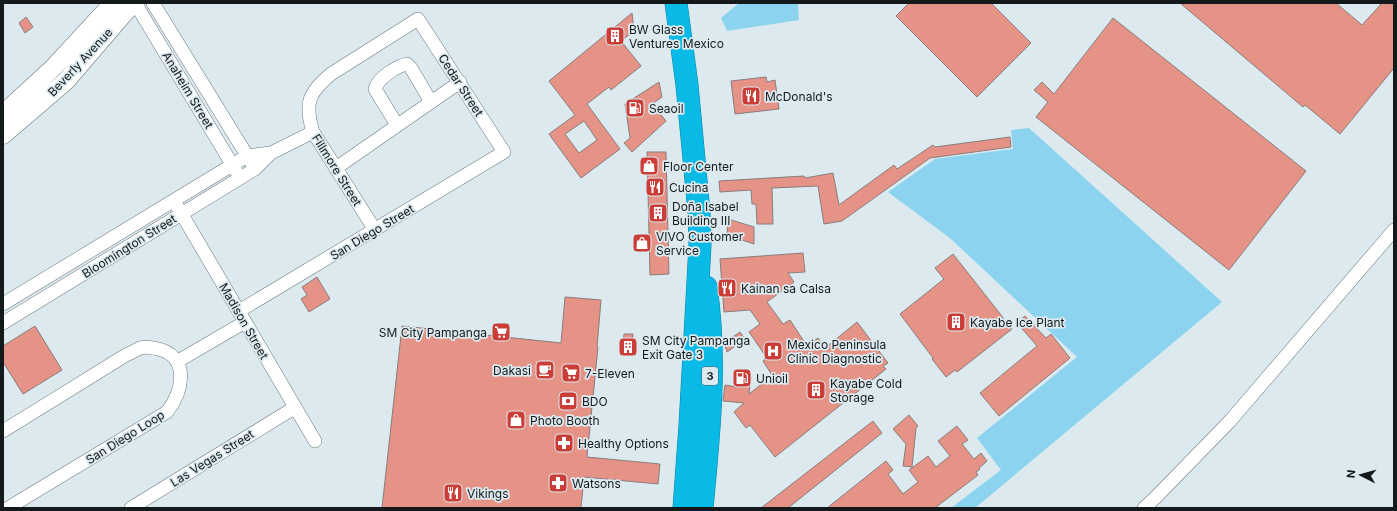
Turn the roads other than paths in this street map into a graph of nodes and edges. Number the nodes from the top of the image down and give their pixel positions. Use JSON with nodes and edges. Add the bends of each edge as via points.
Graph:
{"nodes":[{"id":1,"x":113,"y":3,"type":"edge"},
{"id":2,"x":135,"y":3,"type":"edge"},
{"id":3,"x":153,"y":3,"type":"edge"},
{"id":4,"x":676,"y":3,"type":"edge"},
{"id":5,"x":418,"y":19,"type":"joint"},
{"id":6,"x":460,"y":82,"type":"junction"},
{"id":7,"x":431,"y":102,"type":"junction"},
{"id":8,"x":3,"y":114,"type":"edge"},
{"id":9,"x":397,"y":125,"type":"junction"},
{"id":10,"x":313,"y":132,"type":"junction"},
{"id":11,"x":3,"y":135,"type":"edge"},
{"id":12,"x":504,"y":152,"type":"joint"},
{"id":13,"x":271,"y":154,"type":"junction"},
{"id":14,"x":247,"y":156,"type":"junction"},
{"id":15,"x":233,"y":165,"type":"junction"},
{"id":16,"x":336,"y":168,"type":"junction"},
{"id":17,"x":255,"y":169,"type":"junction"},
{"id":18,"x":240,"y":178,"type":"junction"},
{"id":19,"x":174,"y":201,"type":"junction"},
{"id":20,"x":182,"y":213,"type":"junction"},
{"id":21,"x":374,"y":230,"type":"junction"},
{"id":22,"x":1394,"y":230,"type":"edge"},
{"id":23,"x":3,"y":304,"type":"edge"},
{"id":24,"x":242,"y":316,"type":"junction"},
{"id":25,"x":3,"y":323,"type":"edge"},
{"id":26,"x":178,"y":361,"type":"junction"},
{"id":27,"x":294,"y":408,"type":"junction"},
{"id":28,"x":3,"y":431,"type":"edge"},
{"id":29,"x":314,"y":441,"type":"dead end"},
{"id":30,"x":697,"y":461,"type":"junction"},
{"id":31,"x":1159,"y":503,"type":"edge"},
{"id":32,"x":8,"y":508,"type":"edge"},
{"id":33,"x":131,"y":508,"type":"edge"},
{"id":34,"x":684,"y":508,"type":"edge"},
{"id":35,"x":702,"y":508,"type":"edge"},
{"id":36,"x":1144,"y":508,"type":"edge"}],
"edges":[{"from":1,"to":8,"type":"street","name":"Beverly Avenue","via":[[53,68]]},
{"from":2,"to":11,"type":"street","name":"Beverly Avenue","via":[[66,81]]},
{"from":2,"to":15,"type":"street","name":"Anaheim Street"},
{"from":3,"to":14,"type":"street","name":"Anaheim Street"},
{"from":4,"to":30,"type":"highway","number":"3","via":[[687,85],[700,245],[711,323]]},
{"from":5,"to":6,"type":"street","name":"Cedar Street"},
{"from":5,"to":10,"type":"street","name":"Fillmore Street","via":[[319,84],[310,98],[308,115]]},
{"from":6,"to":7,"type":"street"},
{"from":6,"to":12,"type":"street","name":"Cedar Street"},
{"from":7,"to":9,"type":"street"},
{"from":7,"to":9,"type":"street","via":[[412,68],[408,64],[400,66],[377,83],[375,89]]},
{"from":9,"to":16,"type":"street"},
{"from":10,"to":13,"type":"street"},
{"from":10,"to":16,"type":"street","name":"Fillmore Street"},
{"from":12,"to":21,"type":"street","name":"San Diego Street"},
{"from":13,"to":14,"type":"street"},
{"from":13,"to":17,"type":"street","name":"Bloomington Street"},
{"from":14,"to":15,"type":"street","name":"Bloomington Street"},
{"from":14,"to":17,"type":"street","name":"Anaheim Street"},
{"from":15,"to":18,"type":"street","name":"Anaheim Street"},
{"from":15,"to":19,"type":"street","name":"Bloomington Street"},
{"from":16,"to":21,"type":"street","name":"Fillmore Street"},
{"from":17,"to":18,"type":"street","name":"Bloomington Street"},
{"from":18,"to":20,"type":"street","name":"Bloomington Street"},
{"from":19,"to":20,"type":"street","name":"Madison Street"},
{"from":19,"to":23,"type":"street","name":"Bloomington Street"},
{"from":20,"to":24,"type":"street","name":"Madison Street"},
{"from":20,"to":25,"type":"street","name":"Bloomington Street"},
{"from":21,"to":24,"type":"street","name":"San Diego Street"},
{"from":22,"to":31,"type":"street"},
{"from":24,"to":26,"type":"street","name":"San Diego Street"},
{"from":24,"to":27,"type":"street","name":"Madison Street"},
{"from":26,"to":28,"type":"street","via":[[168,352],[156,348],[142,348],[126,355]]},
{"from":26,"to":32,"type":"street","name":"San Diego Loop","via":[[181,375],[179,390],[176,400],[167,412]]},
{"from":27,"to":29,"type":"street","name":"Madison Street"},
{"from":27,"to":33,"type":"street","name":"Las Vegas Street"},
{"from":30,"to":34,"type":"highway","number":"3"},
{"from":30,"to":35,"type":"highway","number":"3"},
{"from":31,"to":36,"type":"street"}]}
